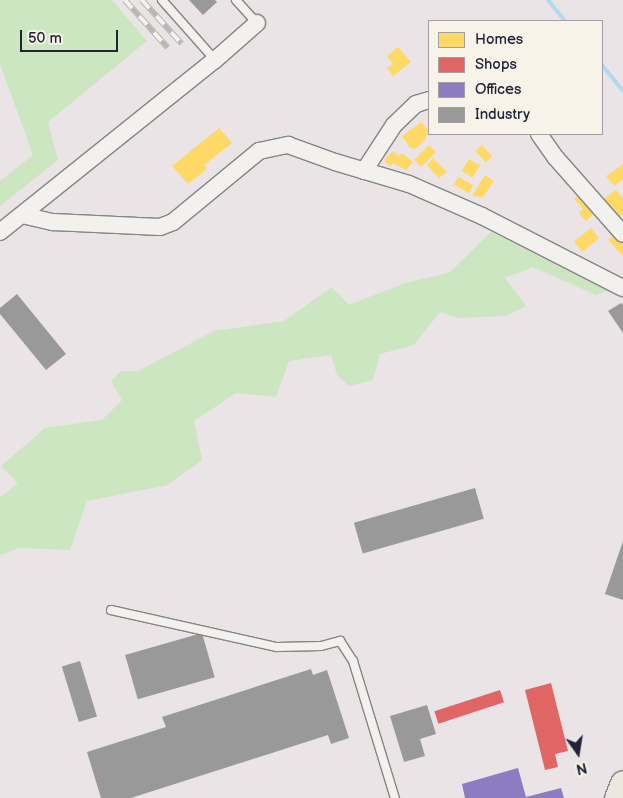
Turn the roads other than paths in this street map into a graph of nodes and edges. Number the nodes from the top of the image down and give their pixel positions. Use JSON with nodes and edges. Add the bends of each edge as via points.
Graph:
{"nodes":[{"id":1,"x":162,"y":0,"type":"edge"},
{"id":2,"x":236,"y":0,"type":"edge"},
{"id":3,"x":257,"y":23,"type":"joint"},
{"id":4,"x":215,"y":60,"type":"junction"},
{"id":5,"x":428,"y":100,"type":"edge"},
{"id":6,"x":540,"y":135,"type":"edge"},
{"id":7,"x":364,"y":171,"type":"junction"},
{"id":8,"x":22,"y":215,"type":"junction"},
{"id":9,"x":0,"y":232,"type":"edge"},
{"id":10,"x":623,"y":234,"type":"edge"},
{"id":11,"x":623,"y":288,"type":"edge"},
{"id":12,"x":111,"y":610,"type":"dead end"},
{"id":13,"x":623,"y":783,"type":"edge"},
{"id":14,"x":395,"y":798,"type":"edge"},
{"id":15,"x":617,"y":798,"type":"edge"}],
"edges":[{"from":1,"to":4,"type":"lane"},
{"from":2,"to":3,"type":"lane"},
{"from":3,"to":4,"type":"street"},
{"from":4,"to":8,"type":"street"},
{"from":5,"to":7,"type":"street","via":[[416,104],[394,125]]},
{"from":6,"to":10,"type":"street"},
{"from":7,"to":8,"type":"street","via":[[288,145],[259,151],[173,222],[160,227],[53,222]]},
{"from":7,"to":11,"type":"street","via":[[409,184],[482,216]]},
{"from":8,"to":9,"type":"street"},
{"from":12,"to":14,"type":"lane","via":[[277,647],[321,646],[340,641],[353,661]]},
{"from":13,"to":15,"type":"main road"}]}
